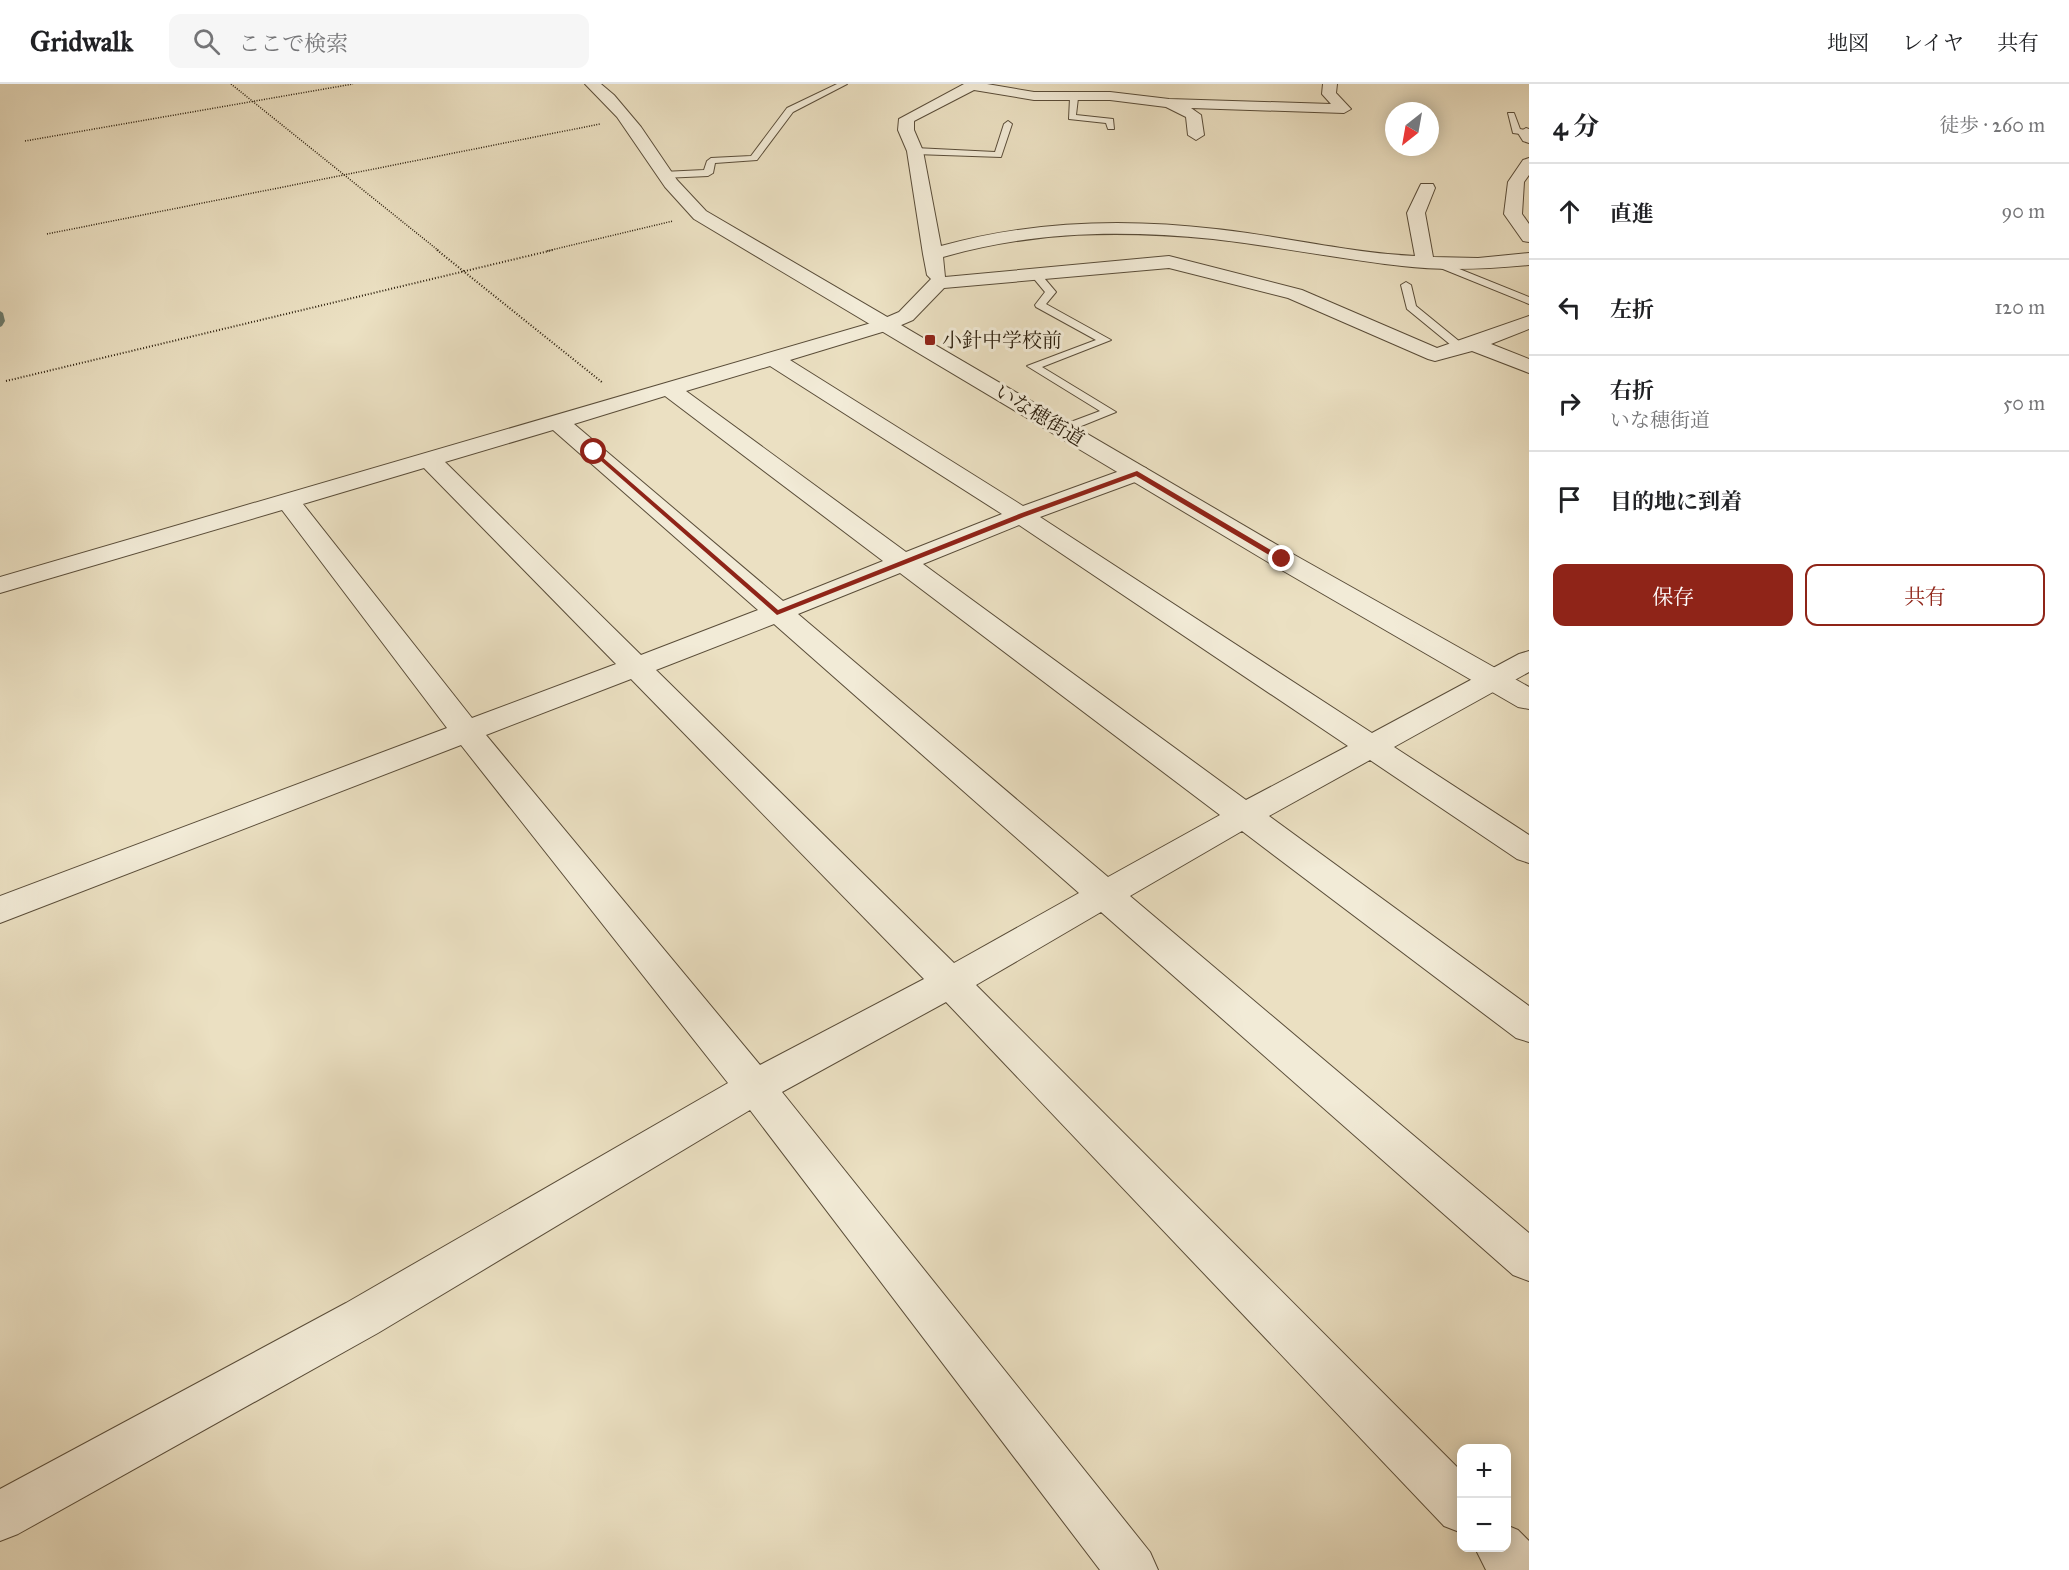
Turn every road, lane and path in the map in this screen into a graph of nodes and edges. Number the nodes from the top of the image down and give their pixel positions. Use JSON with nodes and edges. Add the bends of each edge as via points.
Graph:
{"nodes":[{"id":1,"x":231,"y":84,"type":"edge"},
{"id":2,"x":353,"y":84,"type":"edge"},
{"id":3,"x":592,"y":84,"type":"edge"},
{"id":4,"x":843,"y":84,"type":"edge"},
{"id":5,"x":1330,"y":84,"type":"edge"},
{"id":6,"x":974,"y":85,"type":"edge"},
{"id":7,"x":1074,"y":98,"type":"junction"},
{"id":8,"x":253,"y":101,"type":"junction"},
{"id":9,"x":1169,"y":103,"type":"junction"},
{"id":10,"x":1511,"y":116,"type":"dead end"},
{"id":11,"x":627,"y":119,"type":"junction"},
{"id":12,"x":1008,"y":124,"type":"dead end"},
{"id":13,"x":1111,"y":127,"type":"dead end"},
{"id":14,"x":1196,"y":135,"type":"dead end"},
{"id":15,"x":1528,"y":135,"type":"edge"},
{"id":16,"x":25,"y":141,"type":"dead end"},
{"id":17,"x":915,"y":151,"type":"junction"},
{"id":18,"x":1529,"y":163,"type":"edge"},
{"id":19,"x":344,"y":175,"type":"junction"},
{"id":20,"x":663,"y":175,"type":"junction"},
{"id":21,"x":1427,"y":188,"type":"dead end"},
{"id":22,"x":700,"y":214,"type":"junction"},
{"id":23,"x":47,"y":234,"type":"dead end"},
{"id":24,"x":1529,"y":237,"type":"edge"},
{"id":25,"x":932,"y":254,"type":"junction"},
{"id":26,"x":1527,"y":260,"type":"edge"},
{"id":27,"x":1431,"y":262,"type":"junction"},
{"id":28,"x":464,"y":271,"type":"junction"},
{"id":29,"x":1035,"y":274,"type":"junction"},
{"id":30,"x":939,"y":283,"type":"junction"},
{"id":31,"x":1406,"y":285,"type":"dead end"},
{"id":32,"x":1529,"y":301,"type":"edge"},
{"id":33,"x":1529,"y":322,"type":"edge"},
{"id":34,"x":885,"y":325,"type":"junction"},
{"id":35,"x":1467,"y":346,"type":"junction"},
{"id":36,"x":771,"y":357,"type":"junction"},
{"id":37,"x":1529,"y":367,"type":"edge"},
{"id":38,"x":6,"y":381,"type":"dead end"},
{"id":39,"x":668,"y":388,"type":"junction"},
{"id":40,"x":624,"y":400,"type":"junction"},
{"id":41,"x":558,"y":423,"type":"junction"},
{"id":42,"x":1064,"y":429,"type":"junction"},
{"id":43,"x":429,"y":459,"type":"junction"},
{"id":44,"x":1137,"y":473,"type":"junction"},
{"id":45,"x":287,"y":500,"type":"junction"},
{"id":46,"x":1021,"y":515,"type":"junction"},
{"id":47,"x":903,"y":564,"type":"junction"},
{"id":48,"x":0,"y":585,"type":"edge"},
{"id":49,"x":777,"y":613,"type":"junction"},
{"id":50,"x":1529,"y":660,"type":"edge"},
{"id":51,"x":634,"y":667,"type":"junction"},
{"id":52,"x":1493,"y":679,"type":"junction"},
{"id":53,"x":1529,"y":700,"type":"edge"},
{"id":54,"x":466,"y":731,"type":"junction"},
{"id":55,"x":1370,"y":748,"type":"junction"},
{"id":56,"x":1245,"y":815,"type":"junction"},
{"id":57,"x":1529,"y":851,"type":"edge"},
{"id":58,"x":1106,"y":894,"type":"junction"},
{"id":59,"x":0,"y":910,"type":"edge"},
{"id":60,"x":950,"y":982,"type":"junction"},
{"id":61,"x":1529,"y":1027,"type":"edge"},
{"id":62,"x":755,"y":1088,"type":"junction"},
{"id":63,"x":1529,"y":1262,"type":"edge"},
{"id":64,"x":1457,"y":1504,"type":"edge"},
{"id":65,"x":0,"y":1516,"type":"edge"},
{"id":66,"x":1504,"y":1552,"type":"edge"},
{"id":67,"x":1132,"y":1570,"type":"edge"},
{"id":68,"x":1522,"y":1570,"type":"edge"}],
"edges":[{"from":1,"to":8,"type":"path"},
{"from":2,"to":8,"type":"path"},
{"from":3,"to":11,"type":"street","name":"いな穂街道"},
{"from":4,"to":20,"type":"lane","via":[[790,110],[754,158],[711,161],[708,173]]},
{"from":5,"to":9,"type":"street","via":[[1329,94],[1344,109]]},
{"from":6,"to":7,"type":"street","via":[[1034,96]]},
{"from":6,"to":17,"type":"street","via":[[907,119],[906,130]]},
{"from":7,"to":9,"type":"street","via":[[1110,96]]},
{"from":7,"to":13,"type":"lane","via":[[1072,117],[1110,120]]},
{"from":8,"to":16,"type":"path"},
{"from":8,"to":19,"type":"path"},
{"from":9,"to":14,"type":"street","via":[[1193,115]]},
{"from":10,"to":15,"type":"lane","via":[[1516,131]]},
{"from":11,"to":19,"type":"path"},
{"from":11,"to":20,"type":"street","name":"いな穂街道"},
{"from":12,"to":17,"type":"lane","via":[[998,155]]},
{"from":17,"to":25,"type":"street"},
{"from":18,"to":24,"type":"street","via":[[1516,182],[1513,214]]},
{"from":19,"to":23,"type":"path"},
{"from":19,"to":28,"type":"path"},
{"from":20,"to":22,"type":"street","name":"いな穂街道","via":[[683,201]]},
{"from":21,"to":27,"type":"street","via":[[1416,213]]},
{"from":22,"to":28,"type":"path"},
{"from":22,"to":34,"type":"street","name":"いな穂街道"},
{"from":25,"to":27,"type":"street","via":[[986,239],[1057,229],[1144,228]]},
{"from":25,"to":30,"type":"street"},
{"from":26,"to":27,"type":"street"},
{"from":27,"to":32,"type":"lane"},
{"from":28,"to":38,"type":"path"},
{"from":28,"to":40,"type":"path"},
{"from":29,"to":30,"type":"street"},
{"from":29,"to":35,"type":"street","via":[[1169,262],[1295,294],[1435,355]]},
{"from":29,"to":42,"type":"lane","via":[[1051,292],[1040,305],[1106,339],[1033,366],[1110,412]]},
{"from":30,"to":34,"type":"street","via":[[906,316]]},
{"from":31,"to":35,"type":"lane","via":[[1411,307]]},
{"from":33,"to":35,"type":"street"},
{"from":34,"to":36,"type":"street"},
{"from":34,"to":42,"type":"street","name":"いな穂街道"},
{"from":35,"to":37,"type":"street"},
{"from":36,"to":39,"type":"street"},
{"from":36,"to":46,"type":"street"},
{"from":39,"to":40,"type":"street"},
{"from":39,"to":47,"type":"street"},
{"from":40,"to":41,"type":"street"},
{"from":41,"to":43,"type":"street"},
{"from":41,"to":49,"type":"street"},
{"from":42,"to":44,"type":"street","name":"いな穂街道"},
{"from":43,"to":45,"type":"street"},
{"from":43,"to":51,"type":"street"},
{"from":44,"to":46,"type":"street"},
{"from":44,"to":52,"type":"street","name":"いな穂街道"},
{"from":45,"to":48,"type":"street"},
{"from":45,"to":54,"type":"street"},
{"from":46,"to":47,"type":"street"},
{"from":46,"to":55,"type":"street"},
{"from":47,"to":49,"type":"street"},
{"from":47,"to":56,"type":"street"},
{"from":49,"to":51,"type":"street"},
{"from":49,"to":58,"type":"street"},
{"from":50,"to":52,"type":"street"},
{"from":51,"to":54,"type":"street"},
{"from":51,"to":60,"type":"street"},
{"from":52,"to":53,"type":"street","name":"いな穂街道"},
{"from":52,"to":55,"type":"street"},
{"from":54,"to":59,"type":"street"},
{"from":54,"to":62,"type":"street"},
{"from":55,"to":56,"type":"street"},
{"from":55,"to":57,"type":"street"},
{"from":56,"to":58,"type":"street"},
{"from":56,"to":61,"type":"street"},
{"from":58,"to":60,"type":"street"},
{"from":58,"to":63,"type":"street"},
{"from":60,"to":62,"type":"street"},
{"from":60,"to":64,"type":"street"},
{"from":62,"to":65,"type":"street","via":[[362,1318]]},
{"from":62,"to":67,"type":"street"},
{"from":66,"to":68,"type":"street"}]}
